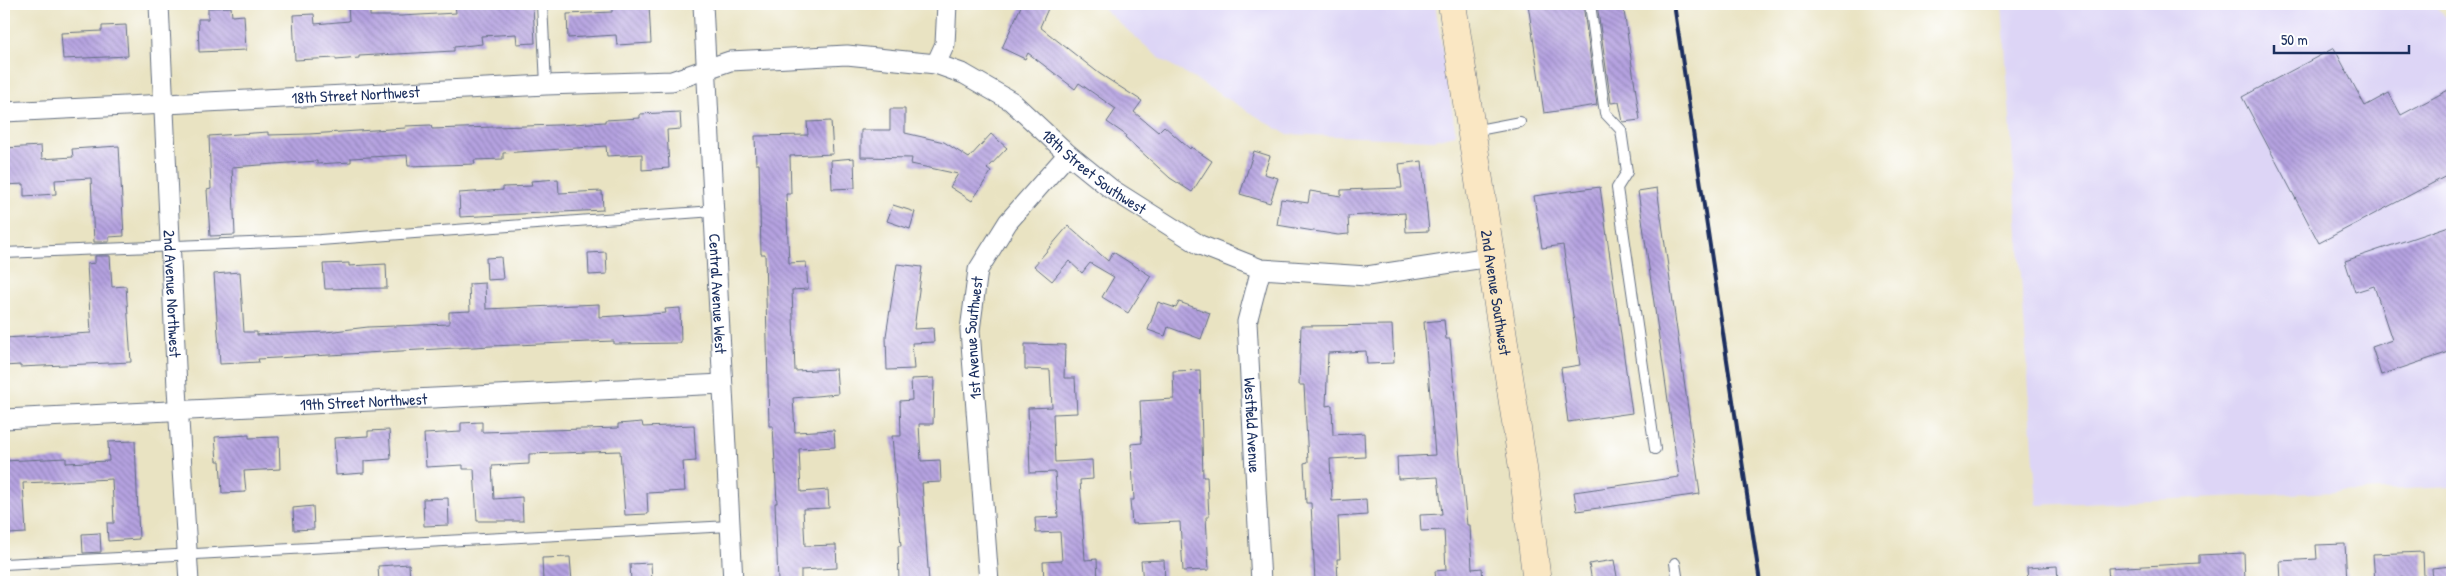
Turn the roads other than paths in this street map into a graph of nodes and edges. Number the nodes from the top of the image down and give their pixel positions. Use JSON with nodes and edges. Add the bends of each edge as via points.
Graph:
{"nodes":[{"id":1,"x":159,"y":4,"type":"edge"},
{"id":2,"x":542,"y":4,"type":"edge"},
{"id":3,"x":703,"y":4,"type":"edge"},
{"id":4,"x":947,"y":4,"type":"edge"},
{"id":5,"x":1452,"y":4,"type":"edge"},
{"id":6,"x":1590,"y":4,"type":"edge"},
{"id":7,"x":936,"y":64,"type":"junction"},
{"id":8,"x":706,"y":68,"type":"junction"},
{"id":9,"x":546,"y":85,"type":"junction"},
{"id":10,"x":163,"y":103,"type":"junction"},
{"id":11,"x":4,"y":112,"type":"edge"},
{"id":12,"x":1520,"y":122,"type":"dead end"},
{"id":13,"x":1472,"y":131,"type":"junction"},
{"id":14,"x":1068,"y":154,"type":"junction"},
{"id":15,"x":714,"y":211,"type":"junction"},
{"id":16,"x":172,"y":246,"type":"junction"},
{"id":17,"x":4,"y":253,"type":"edge"},
{"id":18,"x":1490,"y":257,"type":"junction"},
{"id":19,"x":1261,"y":269,"type":"junction"},
{"id":20,"x":722,"y":384,"type":"junction"},
{"id":21,"x":178,"y":409,"type":"junction"},
{"id":22,"x":4,"y":418,"type":"edge"},
{"id":23,"x":1655,"y":449,"type":"dead end"},
{"id":24,"x":730,"y":526,"type":"junction"},
{"id":25,"x":188,"y":555,"type":"junction"},
{"id":26,"x":1675,"y":563,"type":"dead end"},
{"id":27,"x":4,"y":564,"type":"edge"},
{"id":28,"x":189,"y":582,"type":"edge"},
{"id":29,"x":733,"y":582,"type":"edge"},
{"id":30,"x":990,"y":582,"type":"edge"},
{"id":31,"x":1261,"y":582,"type":"edge"},
{"id":32,"x":1537,"y":582,"type":"edge"},
{"id":33,"x":1678,"y":582,"type":"edge"}],
"edges":[{"from":1,"to":10,"type":"street","name":"2nd Avenue Northwest"},
{"from":2,"to":9,"type":"lane"},
{"from":3,"to":8,"type":"street","name":"Central Avenue West"},
{"from":4,"to":7,"type":"street","via":[[945,44]]},
{"from":5,"to":13,"type":"street","name":"2nd Avenue Southwest"},
{"from":6,"to":23,"type":"lane","via":[[1605,113],[1620,130],[1627,172],[1617,188]]},
{"from":7,"to":8,"type":"street","name":"18th Street Southwest","via":[[847,55],[730,61]]},
{"from":7,"to":14,"type":"street","name":"18th Street Southwest","via":[[964,74],[1011,101]]},
{"from":8,"to":9,"type":"street","name":"18th Street Northwest","via":[[672,81]]},
{"from":8,"to":15,"type":"street","name":"Central Avenue West"},
{"from":9,"to":10,"type":"street","name":"18th Street Northwest"},
{"from":10,"to":11,"type":"street","name":"18th Street Northwest"},
{"from":10,"to":16,"type":"street","name":"2nd Avenue Northwest"},
{"from":12,"to":13,"type":"lane"},
{"from":13,"to":18,"type":"street","name":"2nd Avenue Southwest"},
{"from":14,"to":19,"type":"street","name":"18th Street Southwest","via":[[1110,188],[1200,245]]},
{"from":14,"to":30,"type":"street","name":"1st Avenue Southwest","via":[[1008,222],[978,270],[970,330]]},
{"from":15,"to":16,"type":"lane","via":[[320,240]]},
{"from":15,"to":20,"type":"street","name":"Central Avenue West"},
{"from":16,"to":17,"type":"lane"},
{"from":16,"to":21,"type":"street","name":"2nd Avenue Northwest"},
{"from":18,"to":19,"type":"street","name":"18th Street Southwest","via":[[1367,276]]},
{"from":18,"to":32,"type":"street","name":"2nd Avenue Southwest"},
{"from":19,"to":31,"type":"street","name":"Westfield Avenue","via":[[1247,322]]},
{"from":20,"to":21,"type":"street","name":"19th Street Northwest"},
{"from":20,"to":24,"type":"street","name":"Central Avenue West"},
{"from":21,"to":22,"type":"street","name":"19th Street Northwest"},
{"from":21,"to":25,"type":"street","name":"2nd Avenue Northwest"},
{"from":24,"to":25,"type":"lane"},
{"from":24,"to":29,"type":"street","name":"Central Avenue West"},
{"from":25,"to":27,"type":"lane"},
{"from":25,"to":28,"type":"street","name":"2nd Avenue Northwest"},
{"from":26,"to":33,"type":"lane"}]}
